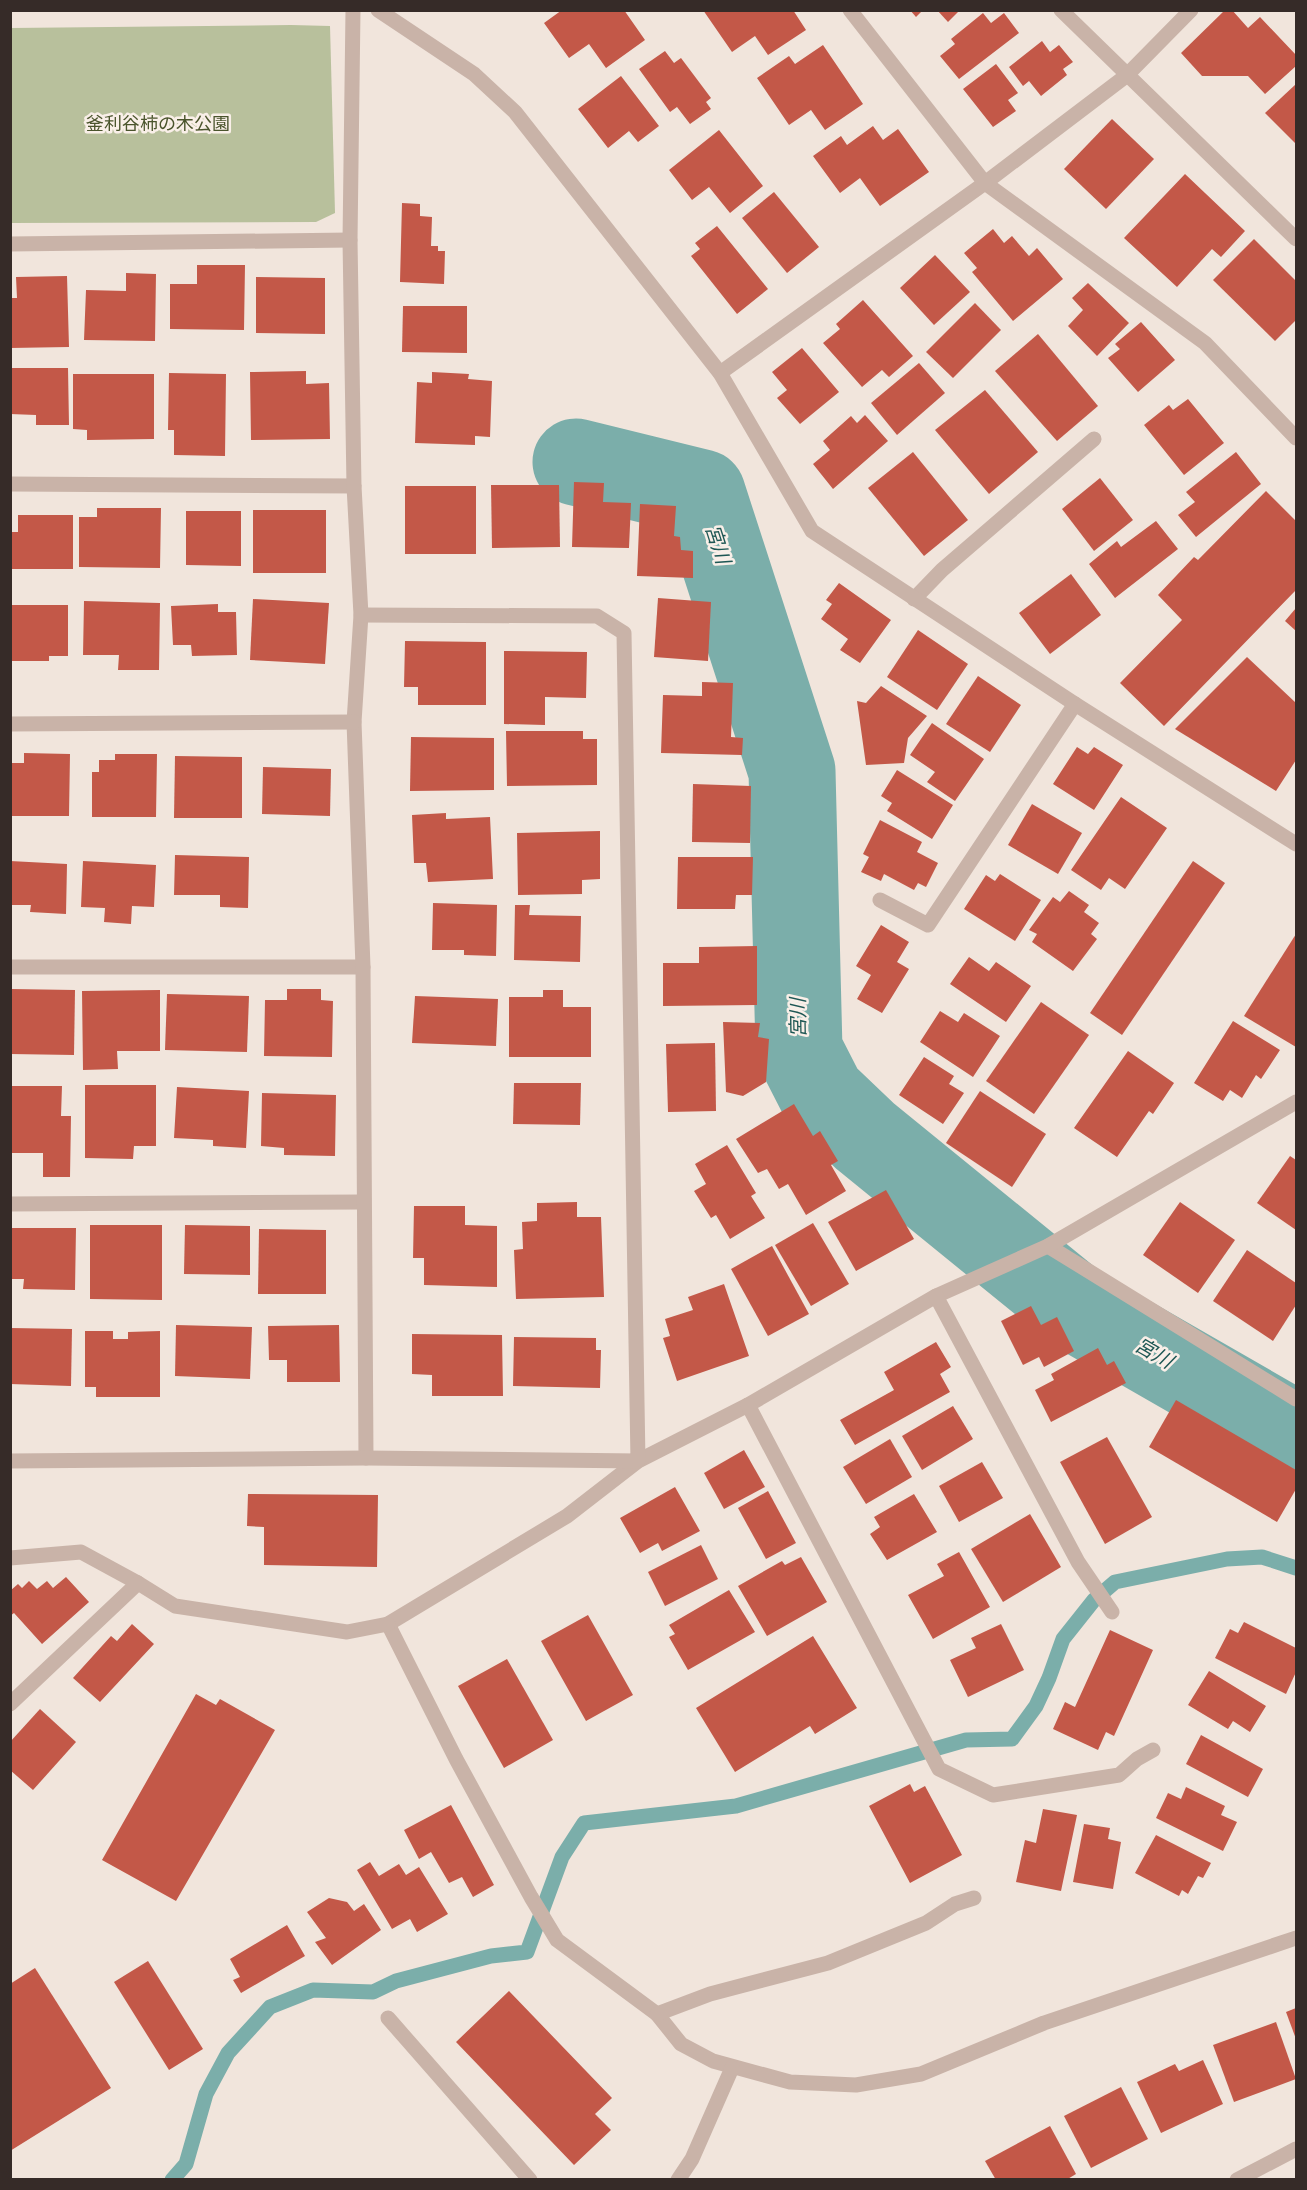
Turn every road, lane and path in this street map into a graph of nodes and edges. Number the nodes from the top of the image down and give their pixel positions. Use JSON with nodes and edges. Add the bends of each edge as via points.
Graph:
{"nodes":[{"id":1,"x":353,"y":10,"type":"edge"},
{"id":2,"x":378,"y":10,"type":"edge"},
{"id":3,"x":850,"y":10,"type":"edge"},
{"id":4,"x":1061,"y":10,"type":"edge"},
{"id":5,"x":1191,"y":10,"type":"edge"},
{"id":6,"x":1126,"y":76,"type":"junction"},
{"id":7,"x":985,"y":183,"type":"junction"},
{"id":8,"x":1296,"y":239,"type":"edge"},
{"id":9,"x":350,"y":240,"type":"junction"},
{"id":10,"x":10,"y":244,"type":"edge"},
{"id":11,"x":720,"y":373,"type":"junction"},
{"id":12,"x":1296,"y":438,"type":"edge"},
{"id":13,"x":1094,"y":439,"type":"dead end"},
{"id":14,"x":10,"y":484,"type":"edge"},
{"id":15,"x":354,"y":486,"type":"junction"},
{"id":16,"x":914,"y":598,"type":"junction"},
{"id":17,"x":361,"y":615,"type":"junction"},
{"id":18,"x":1075,"y":704,"type":"junction"},
{"id":19,"x":354,"y":722,"type":"junction"},
{"id":20,"x":10,"y":724,"type":"edge"},
{"id":21,"x":1296,"y":844,"type":"edge"},
{"id":22,"x":880,"y":900,"type":"dead end"},
{"id":23,"x":10,"y":967,"type":"edge"},
{"id":24,"x":363,"y":967,"type":"junction"},
{"id":25,"x":1296,"y":1102,"type":"edge"},
{"id":26,"x":363,"y":1202,"type":"junction"},
{"id":27,"x":10,"y":1204,"type":"edge"},
{"id":28,"x":1043,"y":1248,"type":"junction"},
{"id":29,"x":942,"y":1294,"type":"junction"},
{"id":30,"x":1296,"y":1399,"type":"edge"},
{"id":31,"x":748,"y":1405,"type":"junction"},
{"id":32,"x":366,"y":1458,"type":"junction"},
{"id":33,"x":10,"y":1461,"type":"edge"},
{"id":34,"x":638,"y":1461,"type":"junction"},
{"id":35,"x":10,"y":1558,"type":"edge"},
{"id":36,"x":138,"y":1583,"type":"junction"},
{"id":37,"x":1109,"y":1608,"type":"dead end"},
{"id":38,"x":388,"y":1624,"type":"junction"},
{"id":39,"x":10,"y":1704,"type":"edge"},
{"id":40,"x":1153,"y":1750,"type":"dead end"},
{"id":41,"x":974,"y":1898,"type":"dead end"},
{"id":42,"x":1296,"y":1938,"type":"edge"},
{"id":43,"x":657,"y":2014,"type":"junction"},
{"id":44,"x":388,"y":2018,"type":"dead end"},
{"id":45,"x":732,"y":2068,"type":"junction"},
{"id":46,"x":1296,"y":2149,"type":"edge"},
{"id":47,"x":530,"y":2180,"type":"edge"},
{"id":48,"x":678,"y":2180,"type":"edge"},
{"id":49,"x":1237,"y":2180,"type":"edge"}],
"edges":[{"from":1,"to":9,"type":"street"},
{"from":2,"to":11,"type":"street","via":[[474,74],[515,112]]},
{"from":3,"to":7,"type":"street"},
{"from":4,"to":6,"type":"street"},
{"from":5,"to":6,"type":"street"},
{"from":6,"to":7,"type":"street"},
{"from":6,"to":8,"type":"street"},
{"from":7,"to":11,"type":"street"},
{"from":7,"to":12,"type":"street","via":[[1204,343]]},
{"from":9,"to":10,"type":"street"},
{"from":9,"to":15,"type":"street"},
{"from":11,"to":16,"type":"street","via":[[812,531]]},
{"from":13,"to":16,"type":"street"},
{"from":14,"to":15,"type":"street"},
{"from":15,"to":17,"type":"street"},
{"from":16,"to":18,"type":"street"},
{"from":17,"to":19,"type":"street"},
{"from":17,"to":34,"type":"street","via":[[597,616],[624,633]]},
{"from":18,"to":21,"type":"street"},
{"from":18,"to":22,"type":"street","via":[[928,925]]},
{"from":19,"to":20,"type":"street"},
{"from":19,"to":24,"type":"street"},
{"from":23,"to":24,"type":"street"},
{"from":24,"to":26,"type":"street"},
{"from":25,"to":28,"type":"street"},
{"from":26,"to":27,"type":"street"},
{"from":26,"to":32,"type":"street"},
{"from":28,"to":29,"type":"street"},
{"from":28,"to":30,"type":"street"},
{"from":29,"to":31,"type":"street"},
{"from":29,"to":37,"type":"street","via":[[1078,1562]]},
{"from":31,"to":34,"type":"street"},
{"from":31,"to":40,"type":"street","via":[[939,1769],[993,1795],[1119,1775]]},
{"from":32,"to":33,"type":"street"},
{"from":32,"to":34,"type":"street"},
{"from":34,"to":38,"type":"street","via":[[567,1516]]},
{"from":35,"to":36,"type":"street","via":[[81,1552]]},
{"from":36,"to":38,"type":"street","via":[[175,1606],[187,1608],[347,1632]]},
{"from":36,"to":39,"type":"street"},
{"from":38,"to":43,"type":"street","via":[[456,1759],[557,1940]]},
{"from":41,"to":43,"type":"street","via":[[926,1923],[828,1963],[710,1994]]},
{"from":42,"to":45,"type":"street","via":[[1044,2023],[921,2074],[856,2085],[790,2082]]},
{"from":43,"to":45,"type":"street","via":[[681,2044]]},
{"from":44,"to":47,"type":"street"},
{"from":45,"to":48,"type":"street","via":[[692,2159]]},
{"from":46,"to":49,"type":"street"}]}
